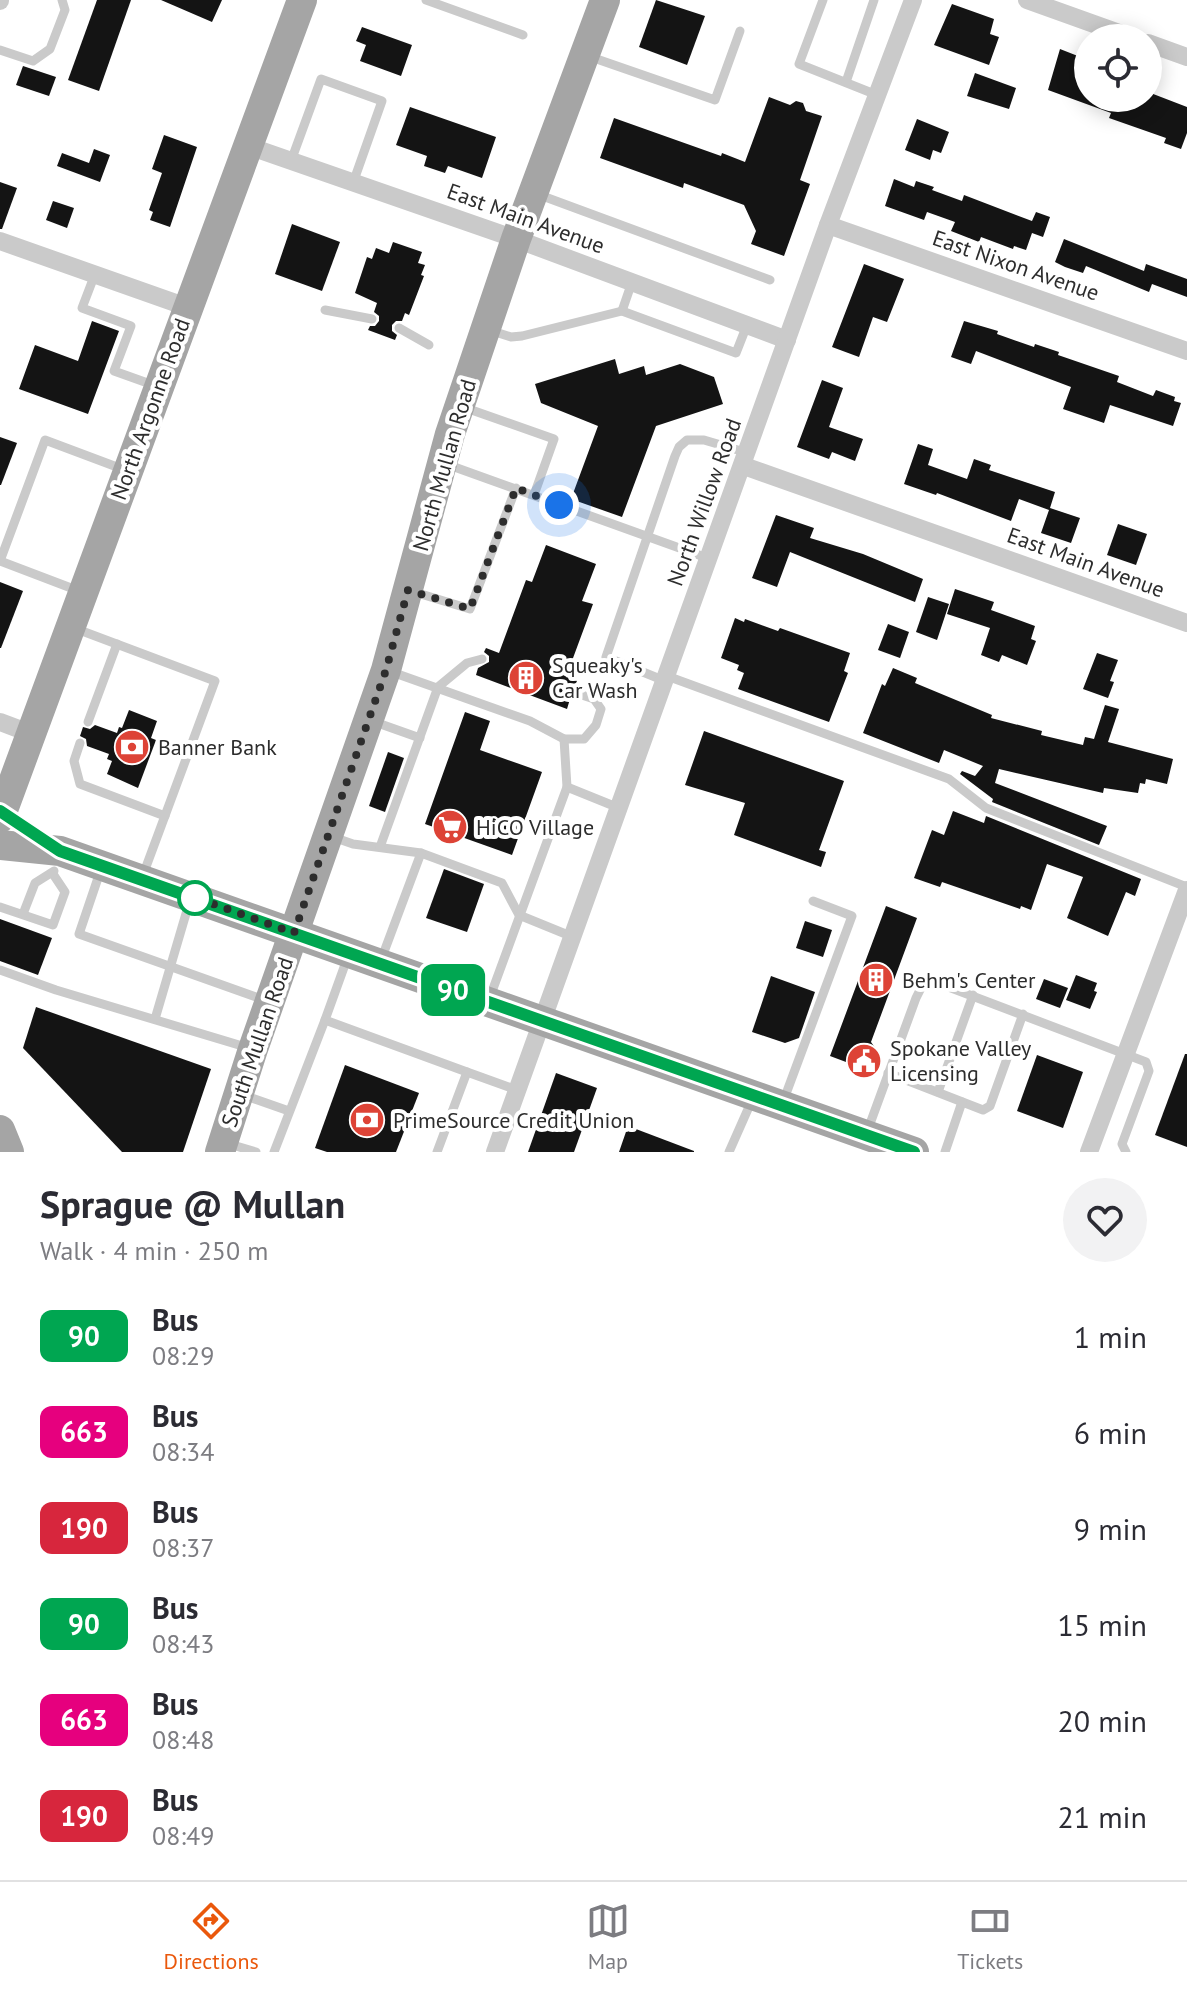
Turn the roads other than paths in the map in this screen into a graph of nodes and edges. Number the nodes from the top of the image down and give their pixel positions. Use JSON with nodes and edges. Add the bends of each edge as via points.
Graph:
{"nodes":[{"id":1,"x":62,"y":0,"type":"edge"},
{"id":2,"x":302,"y":0,"type":"edge"},
{"id":3,"x":426,"y":0,"type":"edge"},
{"id":4,"x":605,"y":0,"type":"edge"},
{"id":5,"x":823,"y":0,"type":"edge"},
{"id":6,"x":874,"y":0,"type":"edge"},
{"id":7,"x":913,"y":0,"type":"edge"},
{"id":8,"x":1027,"y":0,"type":"edge"},
{"id":9,"x":1094,"y":24,"type":"edge"},
{"id":10,"x":740,"y":31,"type":"dead end"},
{"id":11,"x":523,"y":35,"type":"dead end"},
{"id":12,"x":1162,"y":48,"type":"edge"},
{"id":13,"x":0,"y":50,"type":"edge"},
{"id":14,"x":585,"y":54,"type":"junction"},
{"id":15,"x":1187,"y":57,"type":"edge"},
{"id":16,"x":846,"y":82,"type":"junction"},
{"id":17,"x":877,"y":95,"type":"junction"},
{"id":18,"x":248,"y":146,"type":"junction"},
{"id":19,"x":291,"y":161,"type":"junction"},
{"id":20,"x":353,"y":183,"type":"junction"},
{"id":21,"x":534,"y":193,"type":"junction"},
{"id":22,"x":828,"y":225,"type":"junction"},
{"id":23,"x":516,"y":239,"type":"junction"},
{"id":24,"x":0,"y":241,"type":"edge"},
{"id":25,"x":95,"y":274,"type":"junction"},
{"id":26,"x":770,"y":280,"type":"dead end"},
{"id":27,"x":632,"y":282,"type":"junction"},
{"id":28,"x":187,"y":307,"type":"junction"},
{"id":29,"x":325,"y":310,"type":"dead end"},
{"id":30,"x":622,"y":311,"type":"junction"},
{"id":31,"x":372,"y":319,"type":"dead end"},
{"id":32,"x":747,"y":325,"type":"junction"},
{"id":33,"x":399,"y":328,"type":"dead end"},
{"id":34,"x":486,"y":329,"type":"junction"},
{"id":35,"x":787,"y":340,"type":"junction"},
{"id":36,"x":429,"y":345,"type":"dead end"},
{"id":37,"x":1187,"y":351,"type":"edge"},
{"id":38,"x":158,"y":387,"type":"junction"},
{"id":39,"x":460,"y":406,"type":"junction"},
{"id":40,"x":746,"y":459,"type":"junction"},
{"id":41,"x":442,"y":463,"type":"junction"},
{"id":42,"x":128,"y":471,"type":"junction"},
{"id":43,"x":516,"y":488,"type":"junction"},
{"id":44,"x":534,"y":495,"type":"junction"},
{"id":45,"x":648,"y":537,"type":"junction"},
{"id":46,"x":710,"y":559,"type":"junction"},
{"id":47,"x":0,"y":561,"type":"edge"},
{"id":48,"x":408,"y":590,"type":"junction"},
{"id":49,"x":84,"y":592,"type":"junction"},
{"id":50,"x":1187,"y":623,"type":"edge"},
{"id":51,"x":71,"y":627,"type":"junction"},
{"id":52,"x":117,"y":644,"type":"junction"},
{"id":53,"x":482,"y":659,"type":"dead end"},
{"id":54,"x":386,"y":670,"type":"junction"},
{"id":55,"x":666,"y":679,"type":"junction"},
{"id":56,"x":438,"y":687,"type":"junction"},
{"id":57,"x":573,"y":692,"type":"dead end"},
{"id":58,"x":368,"y":720,"type":"junction"},
{"id":59,"x":0,"y":722,"type":"edge"},
{"id":60,"x":88,"y":722,"type":"dead end"},
{"id":61,"x":32,"y":734,"type":"junction"},
{"id":62,"x":420,"y":738,"type":"junction"},
{"id":63,"x":564,"y":739,"type":"junction"},
{"id":64,"x":80,"y":743,"type":"dead end"},
{"id":65,"x":567,"y":787,"type":"junction"},
{"id":66,"x":619,"y":808,"type":"junction"},
{"id":67,"x":1,"y":814,"type":"edge"},
{"id":68,"x":165,"y":816,"type":"junction"},
{"id":69,"x":328,"y":835,"type":"junction"},
{"id":70,"x":0,"y":845,"type":"edge"},
{"id":71,"x":380,"y":847,"type":"junction"},
{"id":72,"x":421,"y":853,"type":"junction"},
{"id":73,"x":57,"y":862,"type":"junction"},
{"id":74,"x":102,"y":866,"type":"junction"},
{"id":75,"x":141,"y":879,"type":"junction"},
{"id":76,"x":1187,"y":889,"type":"edge"},
{"id":77,"x":191,"y":896,"type":"junction"},
{"id":78,"x":813,"y":901,"type":"dead end"},
{"id":79,"x":0,"y":907,"type":"edge"},
{"id":80,"x":23,"y":914,"type":"junction"},
{"id":81,"x":519,"y":915,"type":"junction"},
{"id":82,"x":294,"y":933,"type":"junction"},
{"id":83,"x":573,"y":937,"type":"junction"},
{"id":84,"x":350,"y":953,"type":"junction"},
{"id":85,"x":380,"y":963,"type":"junction"},
{"id":86,"x":169,"y":966,"type":"junction"},
{"id":87,"x":0,"y":970,"type":"edge"},
{"id":88,"x":973,"y":995,"type":"junction"},
{"id":89,"x":271,"y":1002,"type":"junction"},
{"id":90,"x":488,"y":1002,"type":"junction"},
{"id":91,"x":1023,"y":1014,"type":"junction"},
{"id":92,"x":155,"y":1019,"type":"junction"},
{"id":93,"x":325,"y":1020,"type":"junction"},
{"id":94,"x":542,"y":1021,"type":"junction"},
{"id":95,"x":253,"y":1049,"type":"junction"},
{"id":96,"x":1126,"y":1054,"type":"junction"},
{"id":97,"x":467,"y":1072,"type":"junction"},
{"id":98,"x":888,"y":1073,"type":"junction"},
{"id":99,"x":517,"y":1090,"type":"junction"},
{"id":100,"x":938,"y":1092,"type":"junction"},
{"id":101,"x":239,"y":1094,"type":"junction"},
{"id":102,"x":768,"y":1100,"type":"junction"},
{"id":103,"x":962,"y":1102,"type":"junction"},
{"id":104,"x":289,"y":1111,"type":"junction"},
{"id":105,"x":0,"y":1130,"type":"edge"},
{"id":106,"x":866,"y":1135,"type":"junction"},
{"id":107,"x":221,"y":1147,"type":"edge"},
{"id":108,"x":9,"y":1152,"type":"edge"},
{"id":109,"x":256,"y":1152,"type":"edge"},
{"id":110,"x":274,"y":1152,"type":"edge"},
{"id":111,"x":437,"y":1152,"type":"edge"},
{"id":112,"x":495,"y":1152,"type":"edge"},
{"id":113,"x":729,"y":1152,"type":"edge"},
{"id":114,"x":914,"y":1152,"type":"edge"},
{"id":115,"x":945,"y":1152,"type":"edge"},
{"id":116,"x":1089,"y":1152,"type":"edge"},
{"id":117,"x":1126,"y":1152,"type":"edge"}],
"edges":[{"from":1,"to":13,"type":"lane","via":[[65,10],[50,49],[33,61]]},
{"from":2,"to":18,"type":"main road","name":"North Argonne Road"},
{"from":3,"to":11,"type":"lane"},
{"from":4,"to":14,"type":"main road","name":"North Mullan Road"},
{"from":5,"to":16,"type":"lane","via":[[799,64]]},
{"from":6,"to":16,"type":"lane"},
{"from":7,"to":17,"type":"street","name":"North Willow Road"},
{"from":8,"to":9,"type":"street"},
{"from":10,"to":14,"type":"lane","via":[[715,100]]},
{"from":12,"to":15,"type":"street"},
{"from":14,"to":21,"type":"main road","name":"North Mullan Road"},
{"from":16,"to":17,"type":"lane"},
{"from":17,"to":22,"type":"street","name":"North Willow Road"},
{"from":18,"to":19,"type":"street","name":"East Main Avenue"},
{"from":18,"to":28,"type":"main road","name":"North Argonne Road"},
{"from":19,"to":20,"type":"street","name":"East Main Avenue"},
{"from":19,"to":20,"type":"lane","via":[[321,79],[382,101]]},
{"from":20,"to":23,"type":"street","name":"East Main Avenue"},
{"from":21,"to":23,"type":"main road","name":"North Mullan Road"},
{"from":21,"to":26,"type":"lane"},
{"from":22,"to":35,"type":"street","name":"North Willow Road"},
{"from":22,"to":37,"type":"street","name":"East Nixon Avenue"},
{"from":23,"to":27,"type":"street","name":"East Main Avenue"},
{"from":23,"to":34,"type":"main road","name":"North Mullan Road"},
{"from":24,"to":25,"type":"street"},
{"from":25,"to":28,"type":"street"},
{"from":25,"to":38,"type":"lane","via":[[82,308],[131,326],[114,371]]},
{"from":27,"to":30,"type":"lane"},
{"from":27,"to":32,"type":"street","name":"East Main Avenue"},
{"from":28,"to":38,"type":"main road","name":"North Argonne Road"},
{"from":29,"to":31,"type":"lane"},
{"from":30,"to":32,"type":"lane","via":[[736,353]]},
{"from":30,"to":34,"type":"lane","via":[[522,336]]},
{"from":32,"to":35,"type":"street","name":"East Main Avenue"},
{"from":33,"to":36,"type":"lane"},
{"from":34,"to":39,"type":"main road","name":"North Mullan Road"},
{"from":35,"to":40,"type":"street","name":"North Willow Road"},
{"from":38,"to":42,"type":"main road","name":"North Argonne Road"},
{"from":39,"to":41,"type":"main road","name":"North Mullan Road"},
{"from":39,"to":44,"type":"lane","via":[[554,439]]},
{"from":40,"to":45,"type":"lane","via":[[704,440],[687,440],[679,447]]},
{"from":40,"to":46,"type":"street","name":"North Willow Road"},
{"from":40,"to":50,"type":"street","name":"East Main Avenue"},
{"from":41,"to":43,"type":"lane"},
{"from":41,"to":48,"type":"main road","name":"North Mullan Road"},
{"from":42,"to":47,"type":"lane","via":[[45,440]]},
{"from":42,"to":49,"type":"main road","name":"North Argonne Road"},
{"from":43,"to":44,"type":"lane"},
{"from":43,"to":48,"type":"lane","via":[[470,609]]},
{"from":44,"to":45,"type":"lane"},
{"from":45,"to":46,"type":"lane"},
{"from":45,"to":55,"type":"lane","via":[[606,657]]},
{"from":46,"to":55,"type":"street","name":"North Willow Road"},
{"from":47,"to":49,"type":"lane"},
{"from":48,"to":54,"type":"main road","name":"North Mullan Road"},
{"from":49,"to":51,"type":"main road","name":"North Argonne Road"},
{"from":51,"to":52,"type":"lane"},
{"from":51,"to":61,"type":"main road","name":"North Argonne Road"},
{"from":52,"to":60,"type":"lane"},
{"from":52,"to":68,"type":"lane","via":[[215,681]]},
{"from":53,"to":56,"type":"lane","via":[[467,663]]},
{"from":54,"to":56,"type":"lane"},
{"from":54,"to":58,"type":"main road","name":"North Mullan Road"},
{"from":55,"to":66,"type":"street","name":"North Willow Road"},
{"from":55,"to":76,"type":"lane","via":[[949,779],[986,808]]},
{"from":56,"to":62,"type":"lane"},
{"from":56,"to":63,"type":"lane"},
{"from":57,"to":63,"type":"lane","via":[[594,699],[601,709],[584,739]]},
{"from":58,"to":62,"type":"lane"},
{"from":58,"to":69,"type":"main road","name":"North Mullan Road"},
{"from":59,"to":61,"type":"street"},
{"from":61,"to":67,"type":"main road","name":"North Argonne Road"},
{"from":62,"to":71,"type":"lane"},
{"from":63,"to":65,"type":"lane"},
{"from":64,"to":68,"type":"lane","via":[[74,761],[80,784]]},
{"from":65,"to":66,"type":"lane"},
{"from":65,"to":81,"type":"lane"},
{"from":66,"to":83,"type":"street","name":"North Willow Road"},
{"from":67,"to":73,"type":"main road"},
{"from":68,"to":75,"type":"lane"},
{"from":69,"to":71,"type":"lane"},
{"from":69,"to":82,"type":"main road","name":"North Mullan Road"},
{"from":70,"to":73,"type":"main road"},
{"from":71,"to":72,"type":"lane"},
{"from":72,"to":81,"type":"lane","via":[[502,883]]},
{"from":72,"to":85,"type":"lane"},
{"from":73,"to":74,"type":"main road"},
{"from":73,"to":80,"type":"lane","via":[[35,883]]},
{"from":73,"to":80,"type":"lane","via":[[65,892],[53,925]]},
{"from":74,"to":75,"type":"main road"},
{"from":74,"to":86,"type":"lane","via":[[79,934]]},
{"from":75,"to":77,"type":"main road"},
{"from":76,"to":96,"type":"street"},
{"from":77,"to":82,"type":"main road"},
{"from":77,"to":86,"type":"lane"},
{"from":78,"to":102,"type":"lane","via":[[852,916]]},
{"from":79,"to":80,"type":"lane"},
{"from":81,"to":83,"type":"lane"},
{"from":81,"to":90,"type":"lane"},
{"from":82,"to":84,"type":"main road"},
{"from":82,"to":89,"type":"main road","name":"South Mullan Road"},
{"from":83,"to":94,"type":"street","name":"North Willow Road"},
{"from":84,"to":85,"type":"main road"},
{"from":84,"to":93,"type":"lane"},
{"from":85,"to":90,"type":"main road"},
{"from":86,"to":89,"type":"lane"},
{"from":86,"to":92,"type":"lane"},
{"from":87,"to":92,"type":"lane"},
{"from":88,"to":91,"type":"lane"},
{"from":88,"to":98,"type":"lane","via":[[938,983],[922,986]]},
{"from":88,"to":100,"type":"lane"},
{"from":89,"to":95,"type":"main road","name":"South Mullan Road"},
{"from":90,"to":94,"type":"main road"},
{"from":91,"to":96,"type":"lane"},
{"from":91,"to":103,"type":"lane","via":[[990,1106],[983,1110]]},
{"from":92,"to":95,"type":"lane"},
{"from":93,"to":97,"type":"lane"},
{"from":93,"to":104,"type":"lane"},
{"from":94,"to":99,"type":"street","name":"North Willow Road"},
{"from":94,"to":102,"type":"main road"},
{"from":95,"to":101,"type":"main road","name":"South Mullan Road"},
{"from":96,"to":116,"type":"street"},
{"from":96,"to":117,"type":"lane","via":[[1146,1062],[1149,1071],[1122,1144]]},
{"from":97,"to":99,"type":"lane"},
{"from":97,"to":111,"type":"lane"},
{"from":98,"to":100,"type":"lane"},
{"from":98,"to":106,"type":"lane"},
{"from":99,"to":112,"type":"street","name":"North Willow Road"},
{"from":100,"to":103,"type":"lane"},
{"from":101,"to":104,"type":"lane"},
{"from":101,"to":107,"type":"main road","name":"South Mullan Road"},
{"from":102,"to":106,"type":"main road"},
{"from":102,"to":113,"type":"lane"},
{"from":103,"to":115,"type":"lane"},
{"from":104,"to":110,"type":"lane"},
{"from":105,"to":108,"type":"main road"},
{"from":106,"to":114,"type":"main road"},
{"from":107,"to":109,"type":"lane"}]}
